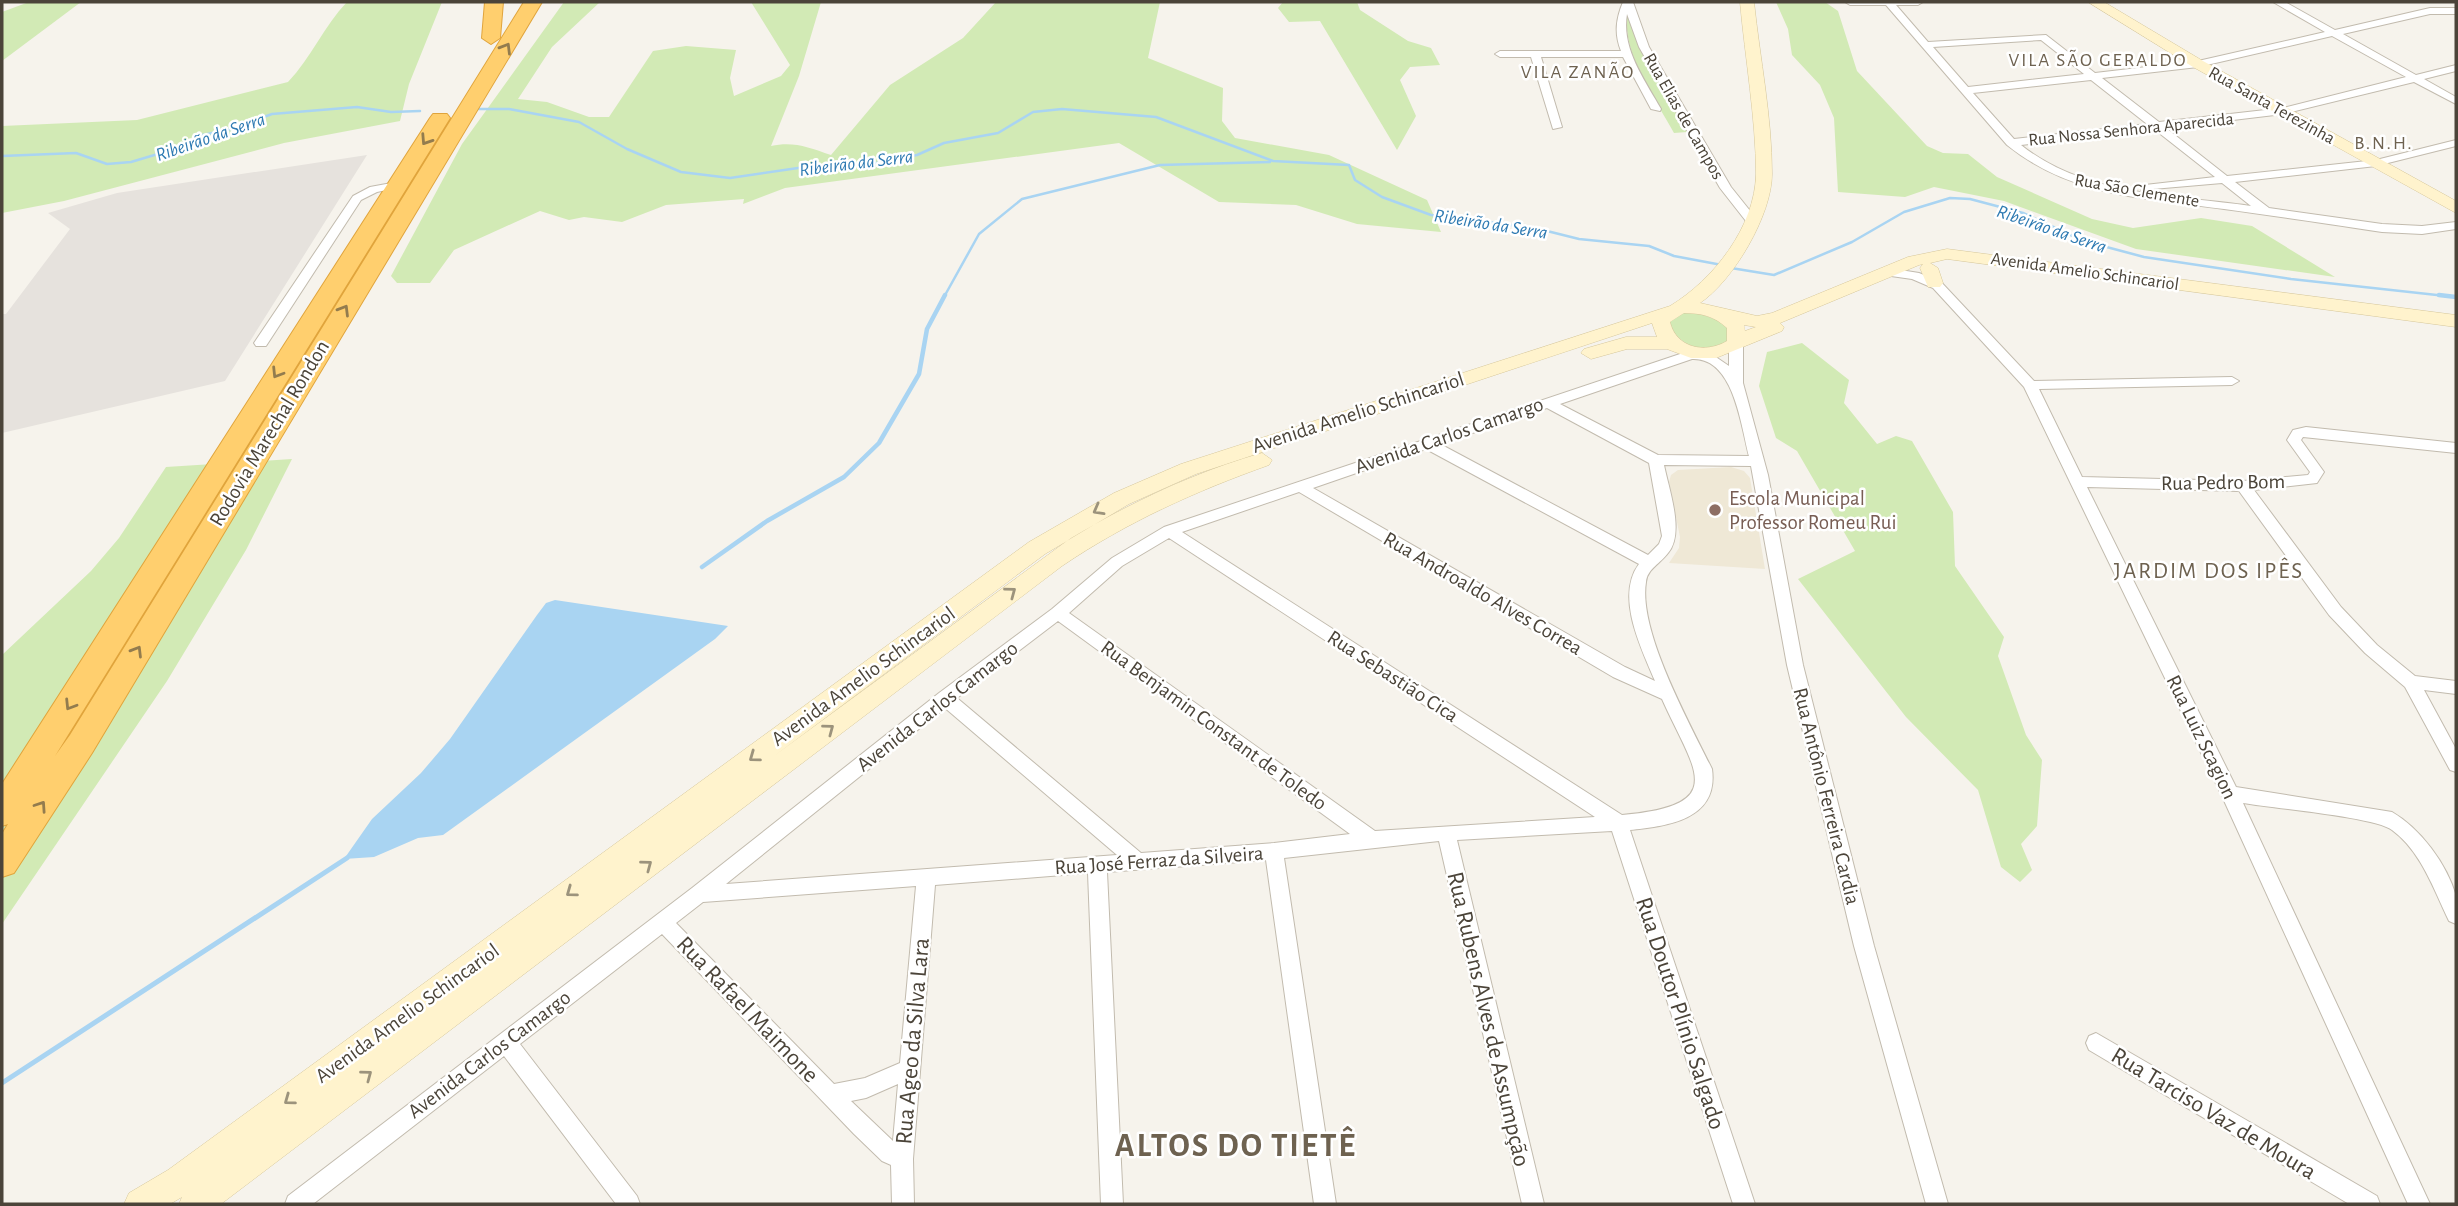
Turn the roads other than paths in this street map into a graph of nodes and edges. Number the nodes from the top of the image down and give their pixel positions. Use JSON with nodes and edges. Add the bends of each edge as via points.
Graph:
{"nodes":[{"id":1,"x":494,"y":2,"type":"edge"},
{"id":2,"x":513,"y":2,"type":"edge"},
{"id":3,"x":533,"y":2,"type":"edge"},
{"id":4,"x":1747,"y":2,"type":"edge"},
{"id":5,"x":1850,"y":2,"type":"edge"},
{"id":6,"x":1919,"y":2,"type":"edge"},
{"id":7,"x":2095,"y":2,"type":"edge"},
{"id":8,"x":2278,"y":2,"type":"edge"},
{"id":9,"x":1628,"y":3,"type":"edge"},
{"id":10,"x":1889,"y":3,"type":"edge"},
{"id":11,"x":2456,"y":11,"type":"edge"},
{"id":12,"x":2338,"y":32,"type":"junction"},
{"id":13,"x":491,"y":38,"type":"junction"},
{"id":14,"x":1924,"y":45,"type":"junction"},
{"id":15,"x":1500,"y":54,"type":"dead end"},
{"id":16,"x":1535,"y":54,"type":"junction"},
{"id":17,"x":1627,"y":54,"type":"junction"},
{"id":18,"x":2198,"y":64,"type":"junction"},
{"id":19,"x":2456,"y":68,"type":"edge"},
{"id":20,"x":2093,"y":74,"type":"junction"},
{"id":21,"x":2417,"y":78,"type":"junction"},
{"id":22,"x":1965,"y":91,"type":"junction"},
{"id":23,"x":2456,"y":101,"type":"edge"},
{"id":24,"x":1656,"y":109,"type":"dead end"},
{"id":25,"x":2283,"y":111,"type":"junction"},
{"id":26,"x":2157,"y":125,"type":"junction"},
{"id":27,"x":1557,"y":127,"type":"dead end"},
{"id":28,"x":2011,"y":142,"type":"junction"},
{"id":29,"x":2456,"y":143,"type":"edge"},
{"id":30,"x":2376,"y":163,"type":"junction"},
{"id":31,"x":2227,"y":181,"type":"junction"},
{"id":32,"x":397,"y":185,"type":"junction"},
{"id":33,"x":2118,"y":191,"type":"junction"},
{"id":34,"x":2456,"y":208,"type":"edge"},
{"id":35,"x":2264,"y":211,"type":"junction"},
{"id":36,"x":1754,"y":222,"type":"junction"},
{"id":37,"x":2456,"y":226,"type":"edge"},
{"id":38,"x":1918,"y":279,"type":"junction"},
{"id":39,"x":1709,"y":286,"type":"junction"},
{"id":40,"x":1675,"y":310,"type":"junction"},
{"id":41,"x":1721,"y":314,"type":"junction"},
{"id":42,"x":2456,"y":321,"type":"edge"},
{"id":43,"x":2456,"y":329,"type":"edge"},
{"id":44,"x":1737,"y":342,"type":"junction"},
{"id":45,"x":261,"y":343,"type":"dead end"},
{"id":46,"x":1669,"y":350,"type":"junction"},
{"id":47,"x":1701,"y":354,"type":"junction"},
{"id":48,"x":2232,"y":381,"type":"dead end"},
{"id":49,"x":1736,"y":383,"type":"junction"},
{"id":50,"x":2030,"y":385,"type":"junction"},
{"id":51,"x":1546,"y":402,"type":"junction"},
{"id":52,"x":1426,"y":443,"type":"junction"},
{"id":53,"x":2456,"y":448,"type":"edge"},
{"id":54,"x":1656,"y":460,"type":"junction"},
{"id":55,"x":1756,"y":461,"type":"junction"},
{"id":56,"x":2080,"y":482,"type":"junction"},
{"id":57,"x":2243,"y":485,"type":"junction"},
{"id":58,"x":1299,"y":486,"type":"junction"},
{"id":59,"x":1169,"y":531,"type":"junction"},
{"id":60,"x":1650,"y":563,"type":"junction"},
{"id":61,"x":1058,"y":613,"type":"junction"},
{"id":62,"x":2411,"y":682,"type":"junction"},
{"id":63,"x":2456,"y":687,"type":"edge"},
{"id":64,"x":1669,"y":695,"type":"junction"},
{"id":65,"x":945,"y":698,"type":"junction"},
{"id":66,"x":2456,"y":765,"type":"edge"},
{"id":67,"x":2230,"y":794,"type":"junction"},
{"id":68,"x":2,"y":812,"type":"edge"},
{"id":69,"x":1618,"y":822,"type":"junction"},
{"id":70,"x":1446,"y":833,"type":"junction"},
{"id":71,"x":1369,"y":837,"type":"junction"},
{"id":72,"x":1274,"y":851,"type":"junction"},
{"id":73,"x":1136,"y":860,"type":"junction"},
{"id":74,"x":2,"y":862,"type":"edge"},
{"id":75,"x":1097,"y":865,"type":"junction"},
{"id":76,"x":926,"y":877,"type":"junction"},
{"id":77,"x":699,"y":894,"type":"junction"},
{"id":78,"x":2456,"y":915,"type":"edge"},
{"id":79,"x":663,"y":922,"type":"junction"},
{"id":80,"x":505,"y":1041,"type":"junction"},
{"id":81,"x":2096,"y":1043,"type":"dead end"},
{"id":82,"x":911,"y":1068,"type":"junction"},
{"id":83,"x":832,"y":1095,"type":"junction"},
{"id":84,"x":902,"y":1159,"type":"junction"},
{"id":85,"x":303,"y":1202,"type":"edge"},
{"id":86,"x":140,"y":1204,"type":"edge"},
{"id":87,"x":195,"y":1204,"type":"edge"},
{"id":88,"x":629,"y":1204,"type":"edge"},
{"id":89,"x":903,"y":1204,"type":"edge"},
{"id":90,"x":1112,"y":1204,"type":"edge"},
{"id":91,"x":1325,"y":1204,"type":"edge"},
{"id":92,"x":1533,"y":1204,"type":"edge"},
{"id":93,"x":1744,"y":1204,"type":"edge"},
{"id":94,"x":1937,"y":1204,"type":"edge"},
{"id":95,"x":2369,"y":1204,"type":"edge"},
{"id":96,"x":2419,"y":1204,"type":"edge"}],
"edges":[{"from":1,"to":13,"type":"highway"},
{"from":2,"to":13,"type":"highway","name":"Rodovia Marechal Rondon"},
{"from":74,"to":3,"type":"highway","name":"Rodovia Marechal Rondon","one_way":true,"via":[[75,754]]},
{"from":4,"to":36,"type":"main road","via":[[1764,176]]},
{"from":5,"to":10,"type":"street"},
{"from":6,"to":10,"type":"street"},
{"from":7,"to":18,"type":"main road","name":"Rua Santa Terezinha"},
{"from":8,"to":12,"type":"street"},
{"from":9,"to":17,"type":"street","name":"Rua Elias de Campos","via":[[1621,15],[1620,34]]},
{"from":9,"to":36,"type":"street","name":"Rua Elias de Campos","via":[[1644,47],[1726,188]]},
{"from":10,"to":14,"type":"street","name":"Rua São Clemente"},
{"from":11,"to":12,"type":"street","via":[[2430,11]]},
{"from":12,"to":18,"type":"street"},
{"from":12,"to":21,"type":"street"},
{"from":13,"to":32,"type":"highway","name":"Rodovia Marechal Rondon","one_way":true},
{"from":14,"to":20,"type":"street","via":[[2038,35]]},
{"from":14,"to":22,"type":"street","name":"Rua São Clemente"},
{"from":15,"to":16,"type":"street"},
{"from":16,"to":17,"type":"street"},
{"from":16,"to":27,"type":"street"},
{"from":17,"to":24,"type":"street","name":"Rua Elias de Campos"},
{"from":18,"to":20,"type":"street"},
{"from":18,"to":25,"type":"main road","name":"Rua Santa Terezinha"},
{"from":19,"to":21,"type":"street","name":"Rua Nossa Senhora Aparecida"},
{"from":20,"to":22,"type":"street"},
{"from":20,"to":26,"type":"street"},
{"from":21,"to":23,"type":"street"},
{"from":21,"to":25,"type":"street","name":"Rua Nossa Senhora Aparecida"},
{"from":22,"to":28,"type":"street","name":"Rua São Clemente"},
{"from":25,"to":26,"type":"street","name":"Rua Nossa Senhora Aparecida"},
{"from":25,"to":30,"type":"main road","name":"Rua Santa Terezinha"},
{"from":26,"to":28,"type":"street","name":"Rua Nossa Senhora Aparecida"},
{"from":26,"to":31,"type":"street"},
{"from":28,"to":33,"type":"street","name":"Rua São Clemente","via":[[2026,158],[2045,168]]},
{"from":29,"to":30,"type":"street"},
{"from":30,"to":31,"type":"street"},
{"from":30,"to":34,"type":"main road","name":"Rua Santa Terezinha"},
{"from":31,"to":33,"type":"street"},
{"from":31,"to":35,"type":"street"},
{"from":32,"to":45,"type":"street","via":[[356,198]]},
{"from":32,"to":68,"type":"highway","name":"Rodovia Marechal Rondon","one_way":true},
{"from":33,"to":35,"type":"street","name":"Rua São Clemente"},
{"from":35,"to":37,"type":"street","name":"Rua São Clemente","via":[[2382,228]]},
{"from":36,"to":39,"type":"main road"},
{"from":38,"to":41,"type":"main road","name":"Avenida Amelio Schincariol","via":[[1757,322]]},
{"from":38,"to":42,"type":"main road","name":"Avenida Amelio Schincariol","via":[[1925,257],[1961,254]]},
{"from":38,"to":43,"type":"main road","name":"Avenida Amelio Schincariol","via":[[1943,262],[1965,262]]},
{"from":38,"to":44,"type":"main road","name":"Avenida Amelio Schincariol"},
{"from":38,"to":50,"type":"street","name":"Rua Luiz Scagion"},
{"from":39,"to":40,"type":"main road"},
{"from":39,"to":41,"type":"main road"},
{"from":40,"to":41,"type":"main road","name":"Avenida Amelio Schincariol","via":[[1698,307]]},
{"from":40,"to":46,"type":"main road","via":[[1661,322]]},
{"from":40,"to":86,"type":"main road","name":"Avenida Amelio Schincariol","one_way":true,"via":[[1202,464],[1093,512],[1037,548],[170,1188]]},
{"from":41,"to":44,"type":"main road","via":[[1737,327]]},
{"from":44,"to":47,"type":"main road","name":"Avenida Amelio Schincariol","via":[[1718,353]]},
{"from":44,"to":49,"type":"street","name":"Rua Antônio Ferreira Cardia"},
{"from":46,"to":47,"type":"main road","name":"Avenida Amelio Schincariol"},
{"from":46,"to":51,"type":"street","name":"Avenida Carlos Camargo"},
{"from":87,"to":46,"type":"main road","name":"Avenida Amelio Schincariol","one_way":true,"via":[[1054,560],[1107,525],[1192,485],[1612,346],[1641,342]]},
{"from":47,"to":49,"type":"street","via":[[1723,366]]},
{"from":48,"to":50,"type":"street"},
{"from":49,"to":55,"type":"street","name":"Rua Antônio Ferreira Cardia"},
{"from":50,"to":56,"type":"street","name":"Rua Luiz Scagion"},
{"from":51,"to":52,"type":"street","name":"Avenida Carlos Camargo"},
{"from":51,"to":54,"type":"street"},
{"from":52,"to":58,"type":"street","name":"Avenida Carlos Camargo"},
{"from":52,"to":60,"type":"street"},
{"from":53,"to":57,"type":"street","name":"Rua Pedro Bom","via":[[2306,432],[2294,436],[2317,472],[2316,478]]},
{"from":54,"to":55,"type":"street"},
{"from":54,"to":60,"type":"street","name":"Rua José Ferraz da Silveira","via":[[1670,536],[1668,546]]},
{"from":55,"to":94,"type":"street","name":"Rua Antônio Ferreira Cardia","via":[[1795,665],[1860,933]]},
{"from":56,"to":57,"type":"street","name":"Rua Pedro Bom"},
{"from":56,"to":67,"type":"street","name":"Rua Luiz Scagion"},
{"from":57,"to":62,"type":"street","via":[[2335,611]]},
{"from":58,"to":59,"type":"street","name":"Avenida Carlos Camargo"},
{"from":58,"to":64,"type":"street","name":"Rua Androaldo Alves Correa","via":[[1619,672]]},
{"from":59,"to":61,"type":"street","name":"Avenida Carlos Camargo","via":[[1116,562]]},
{"from":59,"to":69,"type":"street","name":"Rua Sebastião Cica"},
{"from":60,"to":64,"type":"street","name":"Rua José Ferraz da Silveira","via":[[1640,575],[1637,589],[1651,652]]},
{"from":61,"to":65,"type":"street","name":"Avenida Carlos Camargo"},
{"from":61,"to":71,"type":"street","name":"Rua Benjamin Constant de Toledo"},
{"from":62,"to":63,"type":"street"},
{"from":62,"to":66,"type":"street"},
{"from":64,"to":69,"type":"street","name":"Rua José Ferraz da Silveira","via":[[1703,769],[1703,789],[1693,806],[1684,811]]},
{"from":65,"to":73,"type":"street"},
{"from":65,"to":77,"type":"street","name":"Avenida Carlos Camargo"},
{"from":67,"to":78,"type":"street","via":[[2386,817],[2414,837]]},
{"from":67,"to":96,"type":"street","name":"Rua Luiz Scagion"},
{"from":69,"to":70,"type":"street","name":"Rua José Ferraz da Silveira"},
{"from":69,"to":93,"type":"street","name":"Rua Doutor Plínio Salgado"},
{"from":70,"to":71,"type":"street","name":"Rua José Ferraz da Silveira"},
{"from":70,"to":92,"type":"street","name":"Rua Rubens Alves de Assumpção"},
{"from":71,"to":72,"type":"street","name":"Rua José Ferraz da Silveira"},
{"from":72,"to":73,"type":"street","name":"Rua José Ferraz da Silveira"},
{"from":72,"to":91,"type":"street"},
{"from":73,"to":75,"type":"street","name":"Rua José Ferraz da Silveira"},
{"from":75,"to":76,"type":"street","name":"Rua José Ferraz da Silveira"},
{"from":75,"to":90,"type":"street"},
{"from":76,"to":77,"type":"street","name":"Rua José Ferraz da Silveira"},
{"from":76,"to":82,"type":"street","name":"Rua Ageo da Silva Lara"},
{"from":77,"to":79,"type":"street","name":"Avenida Carlos Camargo"},
{"from":79,"to":80,"type":"street","name":"Avenida Carlos Camargo"},
{"from":79,"to":83,"type":"street","name":"Rua Rafael Maimone"},
{"from":80,"to":85,"type":"street","name":"Avenida Carlos Camargo"},
{"from":80,"to":88,"type":"street"},
{"from":81,"to":95,"type":"street","name":"Rua Tarciso Vaz de Moura"},
{"from":82,"to":83,"type":"street","name":"Rua Rafael Maimone","via":[[866,1088]]},
{"from":82,"to":84,"type":"street","name":"Rua Ageo da Silva Lara"},
{"from":83,"to":84,"type":"street","name":"Rua Rafael Maimone","via":[[879,1143]]},
{"from":84,"to":89,"type":"street","name":"Rua Ageo da Silva Lara"}]}
